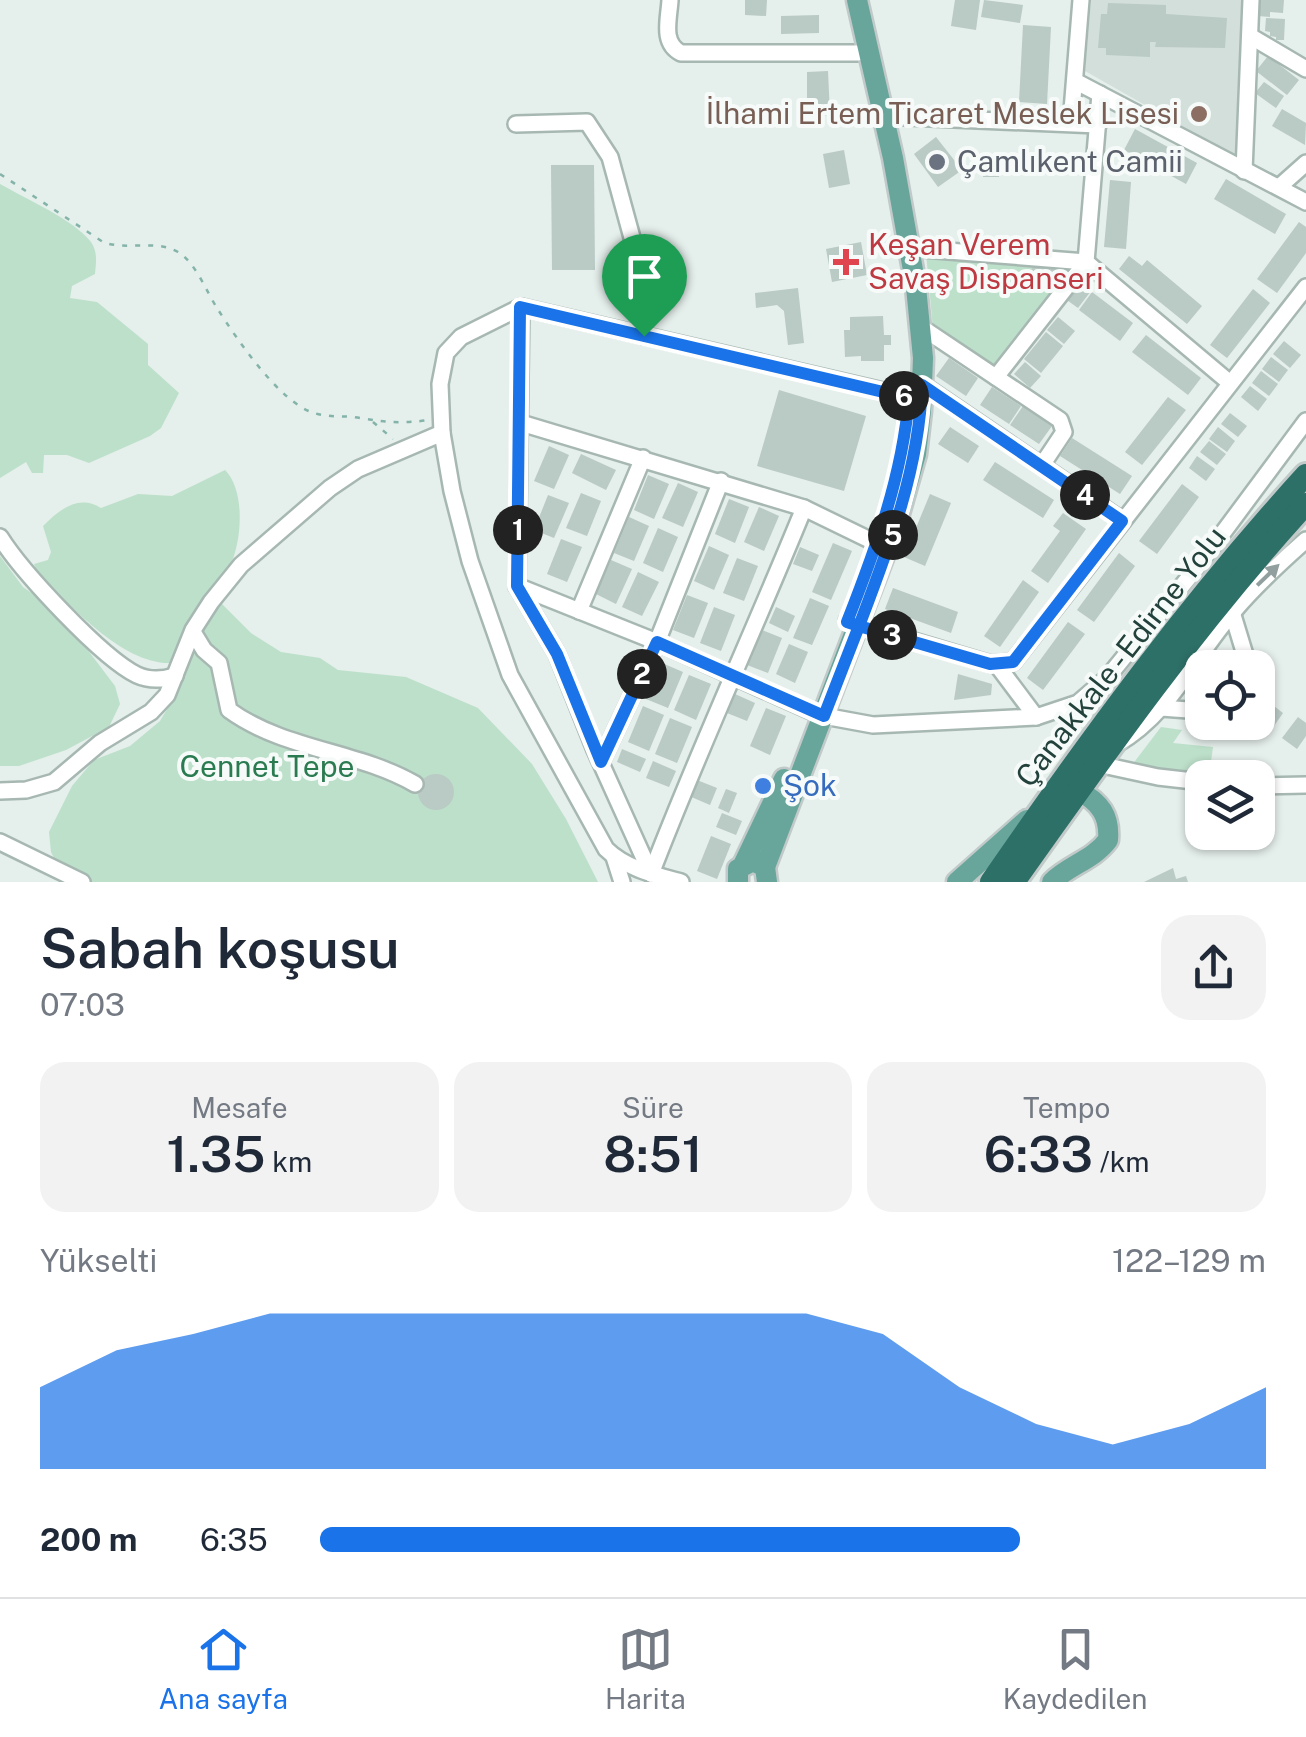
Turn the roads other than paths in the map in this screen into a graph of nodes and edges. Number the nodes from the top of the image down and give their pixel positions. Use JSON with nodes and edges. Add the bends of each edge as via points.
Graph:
{"nodes":[{"id":1,"x":670,"y":0,"type":"edge"},
{"id":2,"x":845,"y":0,"type":"edge"},
{"id":3,"x":857,"y":0,"type":"edge"},
{"id":4,"x":1081,"y":0,"type":"edge"},
{"id":5,"x":1251,"y":0,"type":"edge"},
{"id":6,"x":1250,"y":36,"type":"junction"},
{"id":7,"x":858,"y":53,"type":"junction"},
{"id":8,"x":1306,"y":69,"type":"edge"},
{"id":9,"x":1075,"y":81,"type":"junction"},
{"id":10,"x":1100,"y":94,"type":"junction"},
{"id":11,"x":883,"y":116,"type":"junction"},
{"id":12,"x":516,"y":124,"type":"dead end"},
{"id":13,"x":1071,"y":124,"type":"junction"},
{"id":14,"x":1098,"y":126,"type":"junction"},
{"id":15,"x":1306,"y":163,"type":"edge"},
{"id":16,"x":1244,"y":171,"type":"junction"},
{"id":17,"x":1279,"y":188,"type":"junction"},
{"id":18,"x":1306,"y":202,"type":"edge"},
{"id":19,"x":910,"y":248,"type":"junction"},
{"id":20,"x":1086,"y":262,"type":"junction"},
{"id":21,"x":1306,"y":288,"type":"edge"},
{"id":22,"x":520,"y":307,"type":"junction"},
{"id":23,"x":921,"y":327,"type":"junction"},
{"id":24,"x":644,"y":336,"type":"junction"},
{"id":25,"x":996,"y":376,"type":"junction"},
{"id":26,"x":1230,"y":383,"type":"junction"},
{"id":27,"x":916,"y":391,"type":"junction"},
{"id":28,"x":1306,"y":422,"type":"edge"},
{"id":29,"x":520,"y":423,"type":"junction"},
{"id":30,"x":442,"y":425,"type":"junction"},
{"id":31,"x":644,"y":458,"type":"junction"},
{"id":32,"x":1042,"y":465,"type":"junction"},
{"id":33,"x":1306,"y":475,"type":"edge"},
{"id":34,"x":721,"y":481,"type":"junction"},
{"id":35,"x":1306,"y":504,"type":"edge"},
{"id":36,"x":804,"y":508,"type":"junction"},
{"id":37,"x":1122,"y":521,"type":"junction"},
{"id":38,"x":0,"y":537,"type":"edge"},
{"id":39,"x":1306,"y":540,"type":"edge"},
{"id":40,"x":878,"y":544,"type":"junction"},
{"id":41,"x":517,"y":586,"type":"junction"},
{"id":42,"x":1226,"y":608,"type":"junction"},
{"id":43,"x":579,"y":611,"type":"junction"},
{"id":44,"x":853,"y":624,"type":"junction"},
{"id":45,"x":192,"y":632,"type":"junction"},
{"id":46,"x":657,"y":642,"type":"junction"},
{"id":47,"x":1242,"y":650,"type":"edge"},
{"id":48,"x":997,"y":665,"type":"junction"},
{"id":49,"x":176,"y":676,"type":"junction"},
{"id":50,"x":734,"y":678,"type":"junction"},
{"id":51,"x":1161,"y":708,"type":"junction"},
{"id":52,"x":1185,"y":710,"type":"edge"},
{"id":53,"x":818,"y":714,"type":"junction"},
{"id":54,"x":1036,"y":717,"type":"junction"},
{"id":55,"x":1103,"y":756,"type":"junction"},
{"id":56,"x":601,"y":762,"type":"junction"},
{"id":57,"x":1185,"y":780,"type":"edge"},
{"id":58,"x":415,"y":784,"type":"dead end"},
{"id":59,"x":1306,"y":784,"type":"edge"},
{"id":60,"x":1275,"y":785,"type":"edge"},
{"id":61,"x":0,"y":791,"type":"edge"},
{"id":62,"x":1079,"y":791,"type":"junction"},
{"id":63,"x":1044,"y":806,"type":"junction"},
{"id":64,"x":0,"y":842,"type":"edge"},
{"id":65,"x":614,"y":857,"type":"junction"},
{"id":66,"x":651,"y":874,"type":"junction"},
{"id":67,"x":754,"y":876,"type":"edge"},
{"id":68,"x":82,"y":882,"type":"edge"},
{"id":69,"x":622,"y":882,"type":"edge"},
{"id":70,"x":680,"y":882,"type":"edge"},
{"id":71,"x":956,"y":882,"type":"edge"},
{"id":72,"x":991,"y":882,"type":"edge"},
{"id":73,"x":1014,"y":882,"type":"edge"},
{"id":74,"x":1052,"y":882,"type":"edge"}],
"edges":[{"from":1,"to":7,"type":"street","via":[[668,38],[681,52]]},
{"from":2,"to":7,"type":"main road"},
{"from":3,"to":11,"type":"main road"},
{"from":4,"to":9,"type":"street"},
{"from":5,"to":6,"type":"street"},
{"from":6,"to":8,"type":"street"},
{"from":6,"to":16,"type":"street"},
{"from":7,"to":27,"type":"main road","via":[[903,284]]},
{"from":9,"to":10,"type":"street"},
{"from":9,"to":13,"type":"street"},
{"from":10,"to":14,"type":"street"},
{"from":10,"to":16,"type":"street"},
{"from":11,"to":13,"type":"street"},
{"from":11,"to":19,"type":"main road"},
{"from":12,"to":24,"type":"street","via":[[587,122],[610,157],[634,245]]},
{"from":13,"to":14,"type":"street"},
{"from":14,"to":20,"type":"street"},
{"from":15,"to":17,"type":"street"},
{"from":16,"to":17,"type":"street"},
{"from":17,"to":18,"type":"street"},
{"from":19,"to":20,"type":"street"},
{"from":19,"to":23,"type":"main road"},
{"from":20,"to":25,"type":"street"},
{"from":20,"to":26,"type":"street"},
{"from":21,"to":26,"type":"street"},
{"from":22,"to":24,"type":"street"},
{"from":22,"to":29,"type":"street"},
{"from":22,"to":30,"type":"street","via":[[452,344],[440,374]]},
{"from":23,"to":25,"type":"street"},
{"from":23,"to":27,"type":"main road"},
{"from":24,"to":27,"type":"street"},
{"from":25,"to":32,"type":"street","via":[[1064,424]]},
{"from":26,"to":37,"type":"street"},
{"from":27,"to":32,"type":"street"},
{"from":27,"to":40,"type":"main road"},
{"from":27,"to":44,"type":"main road","via":[[919,432],[910,478]]},
{"from":28,"to":54,"type":"street","via":[[1107,678],[1078,703]]},
{"from":29,"to":31,"type":"street"},
{"from":29,"to":41,"type":"street"},
{"from":30,"to":45,"type":"street","via":[[358,469],[285,525],[242,564]]},
{"from":30,"to":65,"type":"street","via":[[461,530],[503,659]]},
{"from":31,"to":34,"type":"street"},
{"from":31,"to":43,"type":"street"},
{"from":32,"to":37,"type":"street"},
{"from":33,"to":63,"type":"highway","name":"Çanakkale - Edirne Yolu","via":[[1178,624]]},
{"from":34,"to":36,"type":"street"},
{"from":34,"to":46,"type":"street"},
{"from":35,"to":42,"type":"highway"},
{"from":36,"to":40,"type":"street"},
{"from":36,"to":50,"type":"street"},
{"from":37,"to":48,"type":"street","via":[[1019,656]]},
{"from":38,"to":49,"type":"street","via":[[34,581],[118,663],[150,679]]},
{"from":42,"to":39,"type":"street","one_way":true},
{"from":40,"to":44,"type":"main road"},
{"from":41,"to":43,"type":"street"},
{"from":41,"to":56,"type":"street","via":[[557,654]]},
{"from":42,"to":47,"type":"street"},
{"from":42,"to":51,"type":"street"},
{"from":42,"to":55,"type":"highway"},
{"from":43,"to":46,"type":"street"},
{"from":44,"to":48,"type":"street"},
{"from":44,"to":53,"type":"main road"},
{"from":45,"to":49,"type":"street"},
{"from":45,"to":58,"type":"street","via":[[218,663],[230,710],[242,719]]},
{"from":46,"to":50,"type":"street"},
{"from":46,"to":56,"type":"street"},
{"from":48,"to":54,"type":"street"},
{"from":49,"to":61,"type":"street","via":[[158,706],[54,782]]},
{"from":50,"to":53,"type":"street"},
{"from":50,"to":66,"type":"street"},
{"from":51,"to":52,"type":"street"},
{"from":51,"to":55,"type":"street"},
{"from":53,"to":54,"type":"street","via":[[873,725]]},
{"from":53,"to":67,"type":"main road","via":[[754,848]]},
{"from":55,"to":57,"type":"street","via":[[1146,775]]},
{"from":55,"to":62,"type":"highway"},
{"from":56,"to":66,"type":"street"},
{"from":59,"to":60,"type":"street"},
{"from":62,"to":73,"type":"highway"},
{"from":62,"to":74,"type":"main road","via":[[1106,815],[1108,840]]},
{"from":63,"to":71,"type":"main road"},
{"from":63,"to":72,"type":"highway","name":"Çanakkale - Edirne Yolu"},
{"from":64,"to":68,"type":"street"},
{"from":65,"to":66,"type":"street"},
{"from":65,"to":69,"type":"street"},
{"from":66,"to":70,"type":"street"}]}
